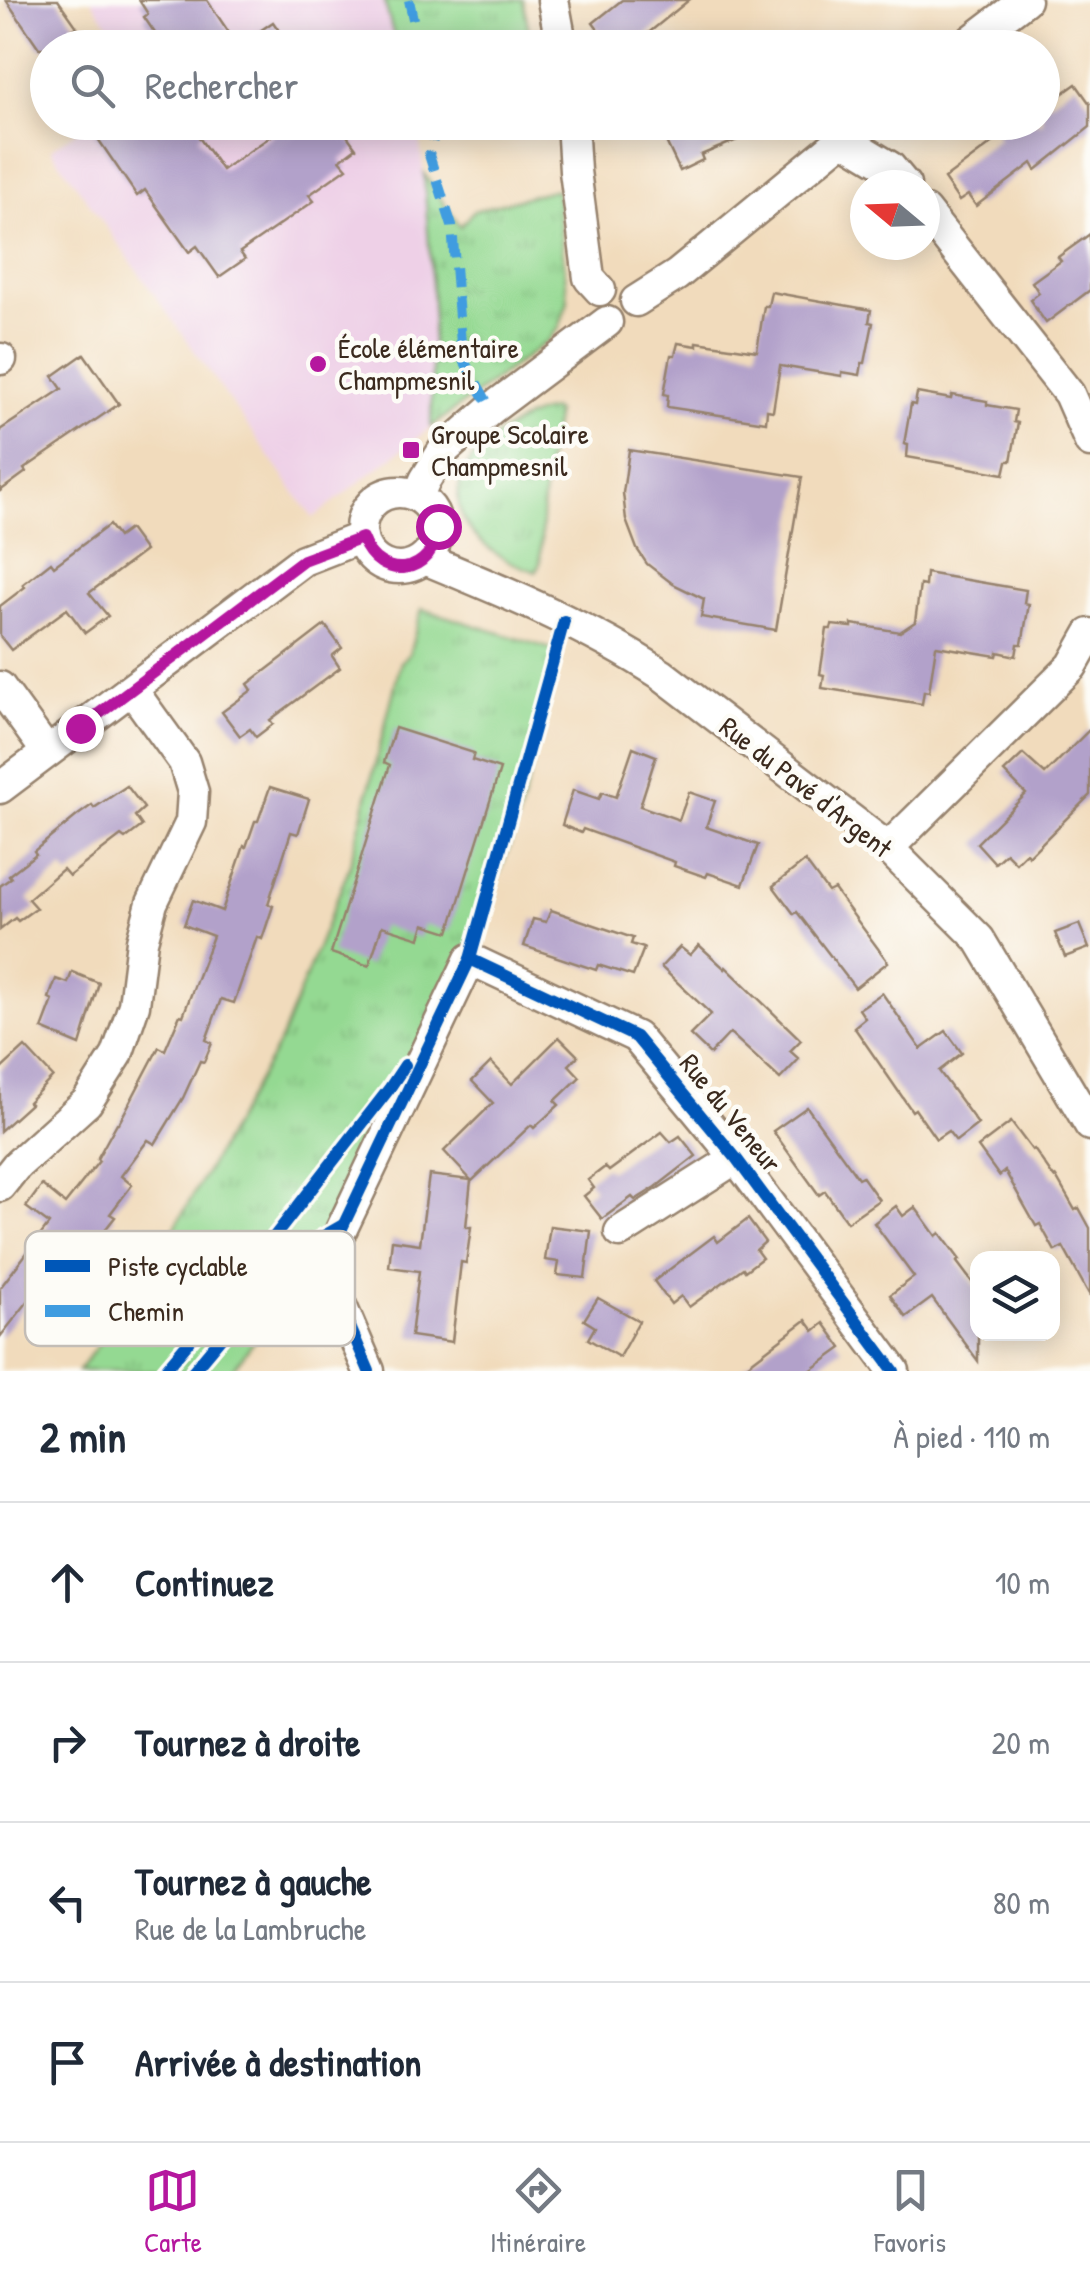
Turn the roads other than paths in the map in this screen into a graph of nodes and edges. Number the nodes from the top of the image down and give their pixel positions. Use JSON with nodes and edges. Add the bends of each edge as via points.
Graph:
{"nodes":[{"id":1,"x":1025,"y":0,"type":"edge"},
{"id":2,"x":561,"y":4,"type":"edge"},
{"id":3,"x":562,"y":30,"type":"edge"},
{"id":4,"x":986,"y":30,"type":"edge"},
{"id":5,"x":574,"y":140,"type":"edge"},
{"id":6,"x":840,"y":140,"type":"edge"},
{"id":7,"x":863,"y":140,"type":"edge"},
{"id":8,"x":893,"y":170,"type":"edge"},
{"id":9,"x":940,"y":227,"type":"edge"},
{"id":10,"x":600,"y":290,"type":"junction"},
{"id":11,"x":636,"y":301,"type":"junction"},
{"id":12,"x":607,"y":322,"type":"junction"},
{"id":13,"x":1080,"y":386,"type":"edge"},
{"id":14,"x":1090,"y":442,"type":"edge"},
{"id":15,"x":418,"y":496,"type":"junction"},
{"id":16,"x":362,"y":538,"type":"junction"},
{"id":17,"x":424,"y":559,"type":"junction"},
{"id":18,"x":1090,"y":634,"type":"edge"},
{"id":19,"x":0,"y":687,"type":"edge"},
{"id":20,"x":132,"y":690,"type":"junction"},
{"id":21,"x":47,"y":752,"type":"junction"},
{"id":22,"x":0,"y":788,"type":"edge"},
{"id":23,"x":888,"y":848,"type":"junction"},
{"id":24,"x":1090,"y":1125,"type":"edge"},
{"id":25,"x":736,"y":1158,"type":"junction"},
{"id":26,"x":0,"y":1186,"type":"edge"},
{"id":27,"x":341,"y":1231,"type":"edge"},
{"id":28,"x":620,"y":1232,"type":"dead end"},
{"id":29,"x":355,"y":1338,"type":"edge"},
{"id":30,"x":369,"y":1371,"type":"edge"},
{"id":31,"x":894,"y":1371,"type":"edge"}],
"edges":[{"from":1,"to":4,"type":"street"},
{"from":2,"to":3,"type":"street"},
{"from":5,"to":10,"type":"street","via":[[588,278]]},
{"from":6,"to":11,"type":"street"},
{"from":7,"to":8,"type":"street"},
{"from":9,"to":13,"type":"street"},
{"from":10,"to":11,"type":"street","via":[[625,285]]},
{"from":10,"to":12,"type":"street","via":[[596,308]]},
{"from":11,"to":12,"type":"street","via":[[628,320]]},
{"from":12,"to":15,"type":"street","via":[[443,452]]},
{"from":13,"to":14,"type":"street"},
{"from":15,"to":16,"type":"street","via":[[394,492],[372,503]]},
{"from":15,"to":17,"type":"street","via":[[438,526]]},
{"from":16,"to":17,"type":"street","via":[[366,550],[387,566]]},
{"from":16,"to":20,"type":"street","via":[[303,560]]},
{"from":17,"to":23,"type":"street","name":"Rue du Pavé d'Argent","via":[[634,656]]},
{"from":18,"to":23,"type":"street","via":[[1072,666]]},
{"from":19,"to":21,"type":"street"},
{"from":20,"to":21,"type":"street"},
{"from":20,"to":26,"type":"street","via":[[184,762],[193,792],[191,822],[152,903],[134,1005],[117,1055],[87,1102]]},
{"from":21,"to":22,"type":"street"},
{"from":23,"to":24,"type":"street","name":"Rue du Pavé d'Argent","via":[[979,940]]},
{"from":25,"to":27,"type":"street","name":"Rue du Veneur","via":[[636,1036],[470,959]]},
{"from":25,"to":28,"type":"street"},
{"from":25,"to":31,"type":"street","name":"Rue du Veneur"},
{"from":29,"to":30,"type":"street","name":"Rue du Veneur"}]}
